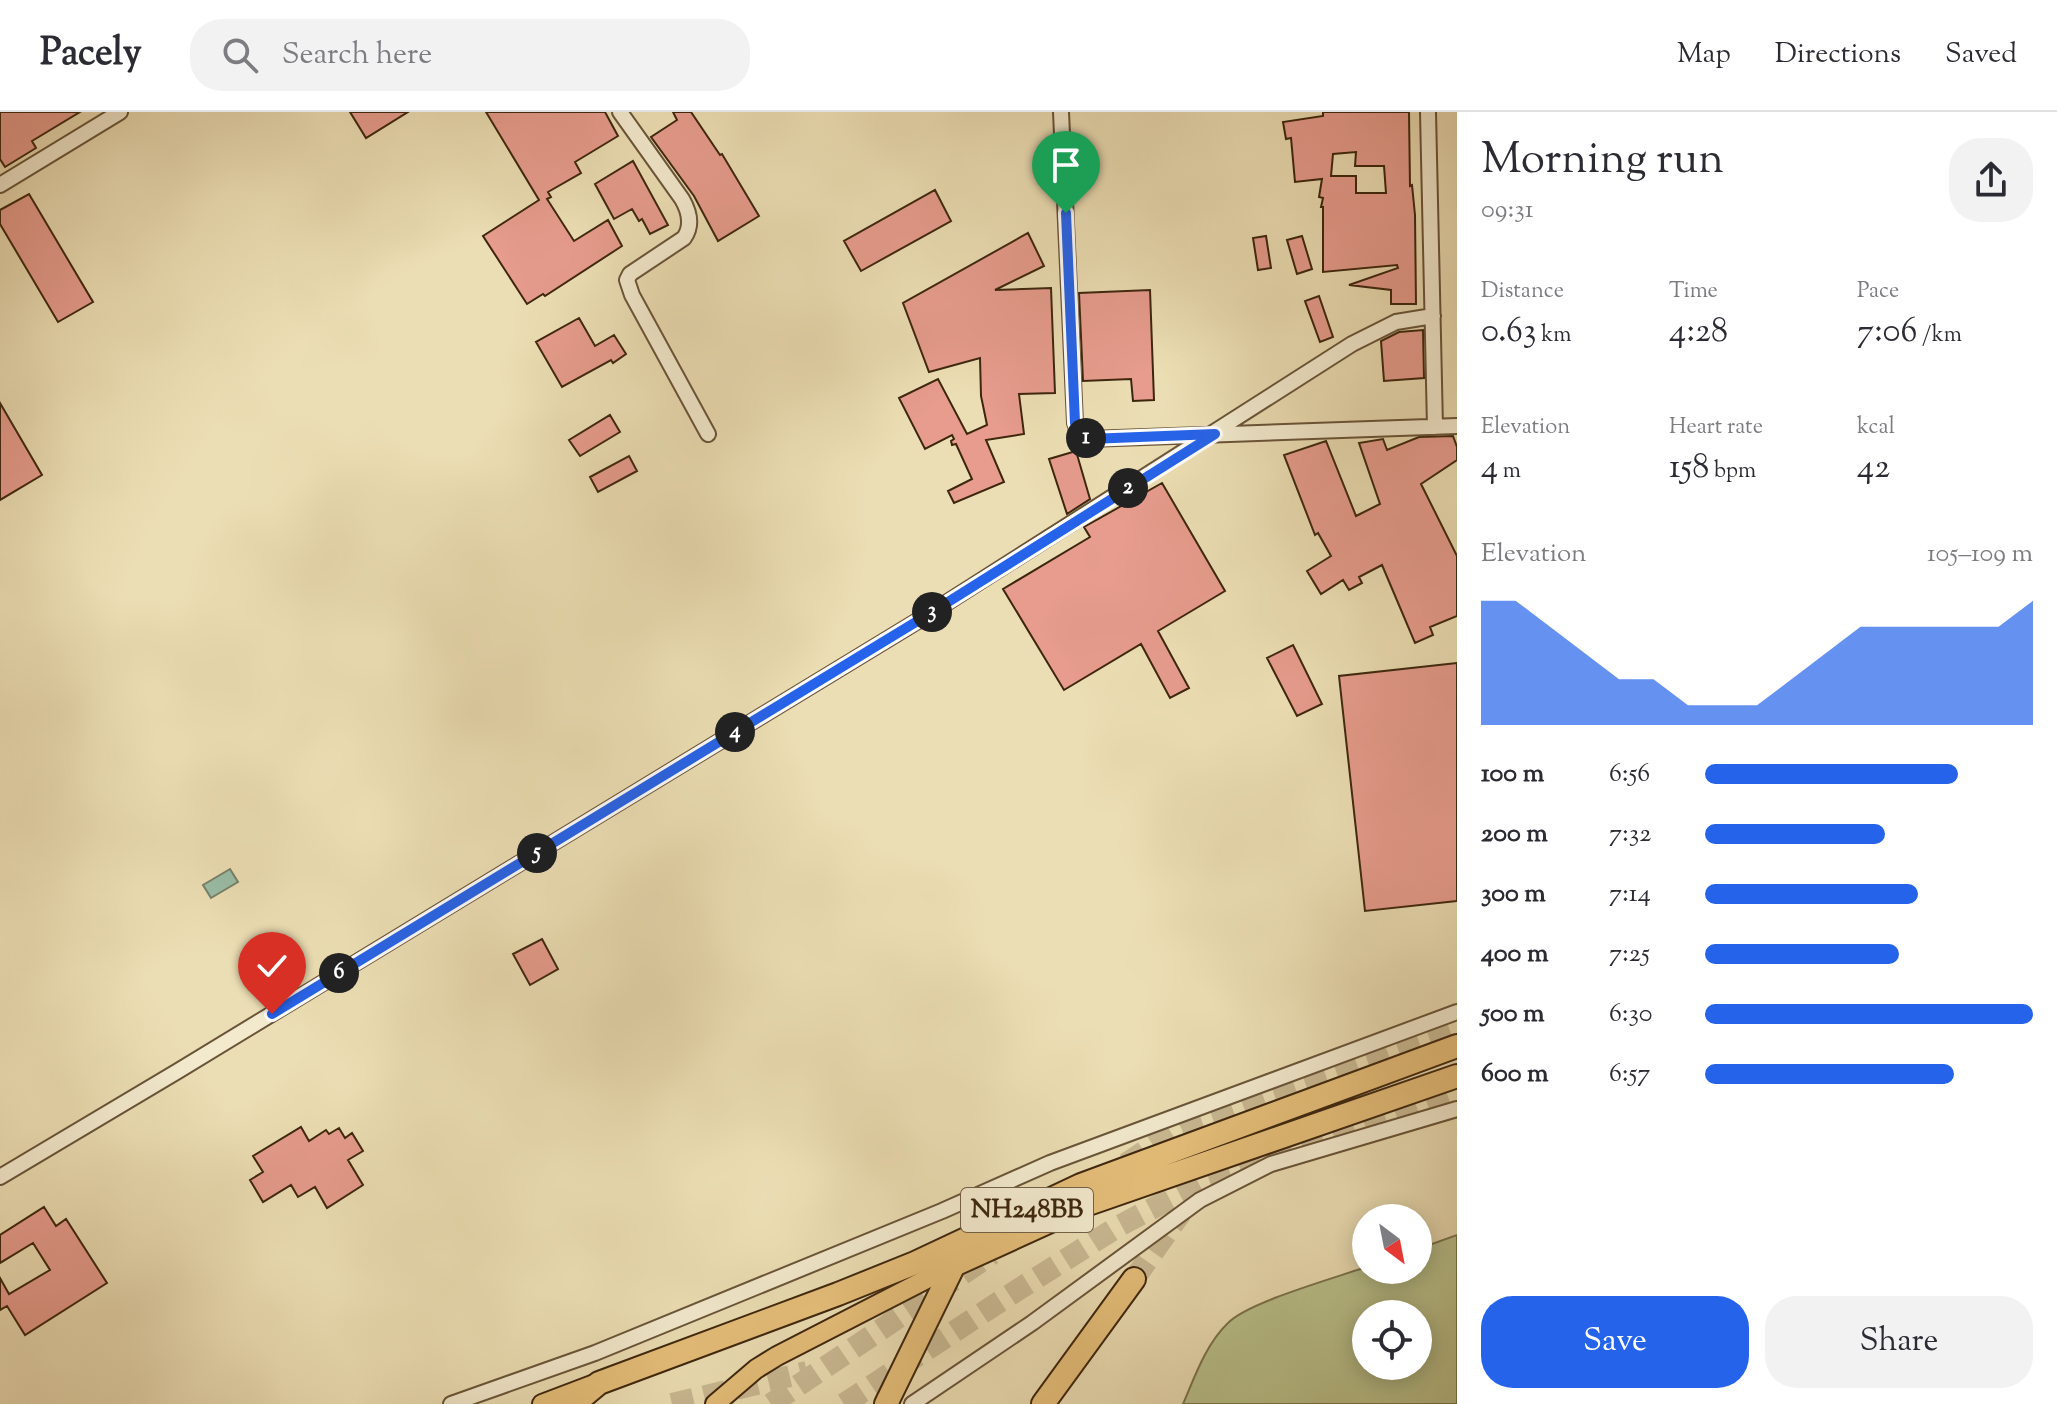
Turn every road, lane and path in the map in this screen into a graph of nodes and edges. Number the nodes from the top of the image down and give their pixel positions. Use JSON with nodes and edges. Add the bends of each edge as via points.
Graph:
{"nodes":[{"id":1,"x":120,"y":112,"type":"edge"},
{"id":2,"x":620,"y":112,"type":"edge"},
{"id":3,"x":1061,"y":112,"type":"edge"},
{"id":4,"x":1428,"y":112,"type":"edge"},
{"id":5,"x":0,"y":185,"type":"edge"},
{"id":6,"x":1433,"y":316,"type":"junction"},
{"id":7,"x":1457,"y":426,"type":"edge"},
{"id":8,"x":1435,"y":427,"type":"junction"},
{"id":9,"x":708,"y":434,"type":"dead end"},
{"id":10,"x":1215,"y":434,"type":"junction"},
{"id":11,"x":1457,"y":1012,"type":"edge"},
{"id":12,"x":1457,"y":1046,"type":"edge"},
{"id":13,"x":1457,"y":1076,"type":"edge"},
{"id":14,"x":1457,"y":1109,"type":"edge"},
{"id":15,"x":0,"y":1177,"type":"edge"},
{"id":16,"x":954,"y":1265,"type":"junction"},
{"id":17,"x":1134,"y":1279,"type":"tunnel mouth"},
{"id":18,"x":599,"y":1383,"type":"junction"},
{"id":19,"x":451,"y":1404,"type":"edge"},
{"id":20,"x":542,"y":1404,"type":"edge"},
{"id":21,"x":574,"y":1404,"type":"edge"},
{"id":22,"x":715,"y":1404,"type":"edge"},
{"id":23,"x":886,"y":1404,"type":"edge"},
{"id":24,"x":912,"y":1404,"type":"edge"},
{"id":25,"x":1043,"y":1404,"type":"edge"}],
"edges":[{"from":1,"to":5,"type":"street"},
{"from":2,"to":9,"type":"street","via":[[689,212],[684,238],[630,274],[627,283]]},
{"from":3,"to":10,"type":"street","via":[[1079,435],[1089,439]]},
{"from":4,"to":6,"type":"street"},
{"from":6,"to":8,"type":"street"},
{"from":6,"to":10,"type":"street","via":[[1396,322],[1364,338]]},
{"from":7,"to":8,"type":"street"},
{"from":8,"to":10,"type":"street"},
{"from":10,"to":15,"type":"street","via":[[888,639]]},
{"from":11,"to":19,"type":"street","via":[[1050,1163],[595,1353]]},
{"from":12,"to":18,"type":"highway","number":"NH248BB","via":[[1081,1185],[915,1263]]},
{"from":13,"to":16,"type":"highway","number":"NH248BB","via":[[1088,1204]]},
{"from":14,"to":24,"type":"street","via":[[1271,1164],[1200,1200]]},
{"from":16,"to":22,"type":"main road","via":[[777,1356]]},
{"from":16,"to":23,"type":"highway","number":"NH248BB"},
{"from":17,"to":25,"type":"highway"},
{"from":18,"to":20,"type":"main road"},
{"from":18,"to":21,"type":"highway"}]}
